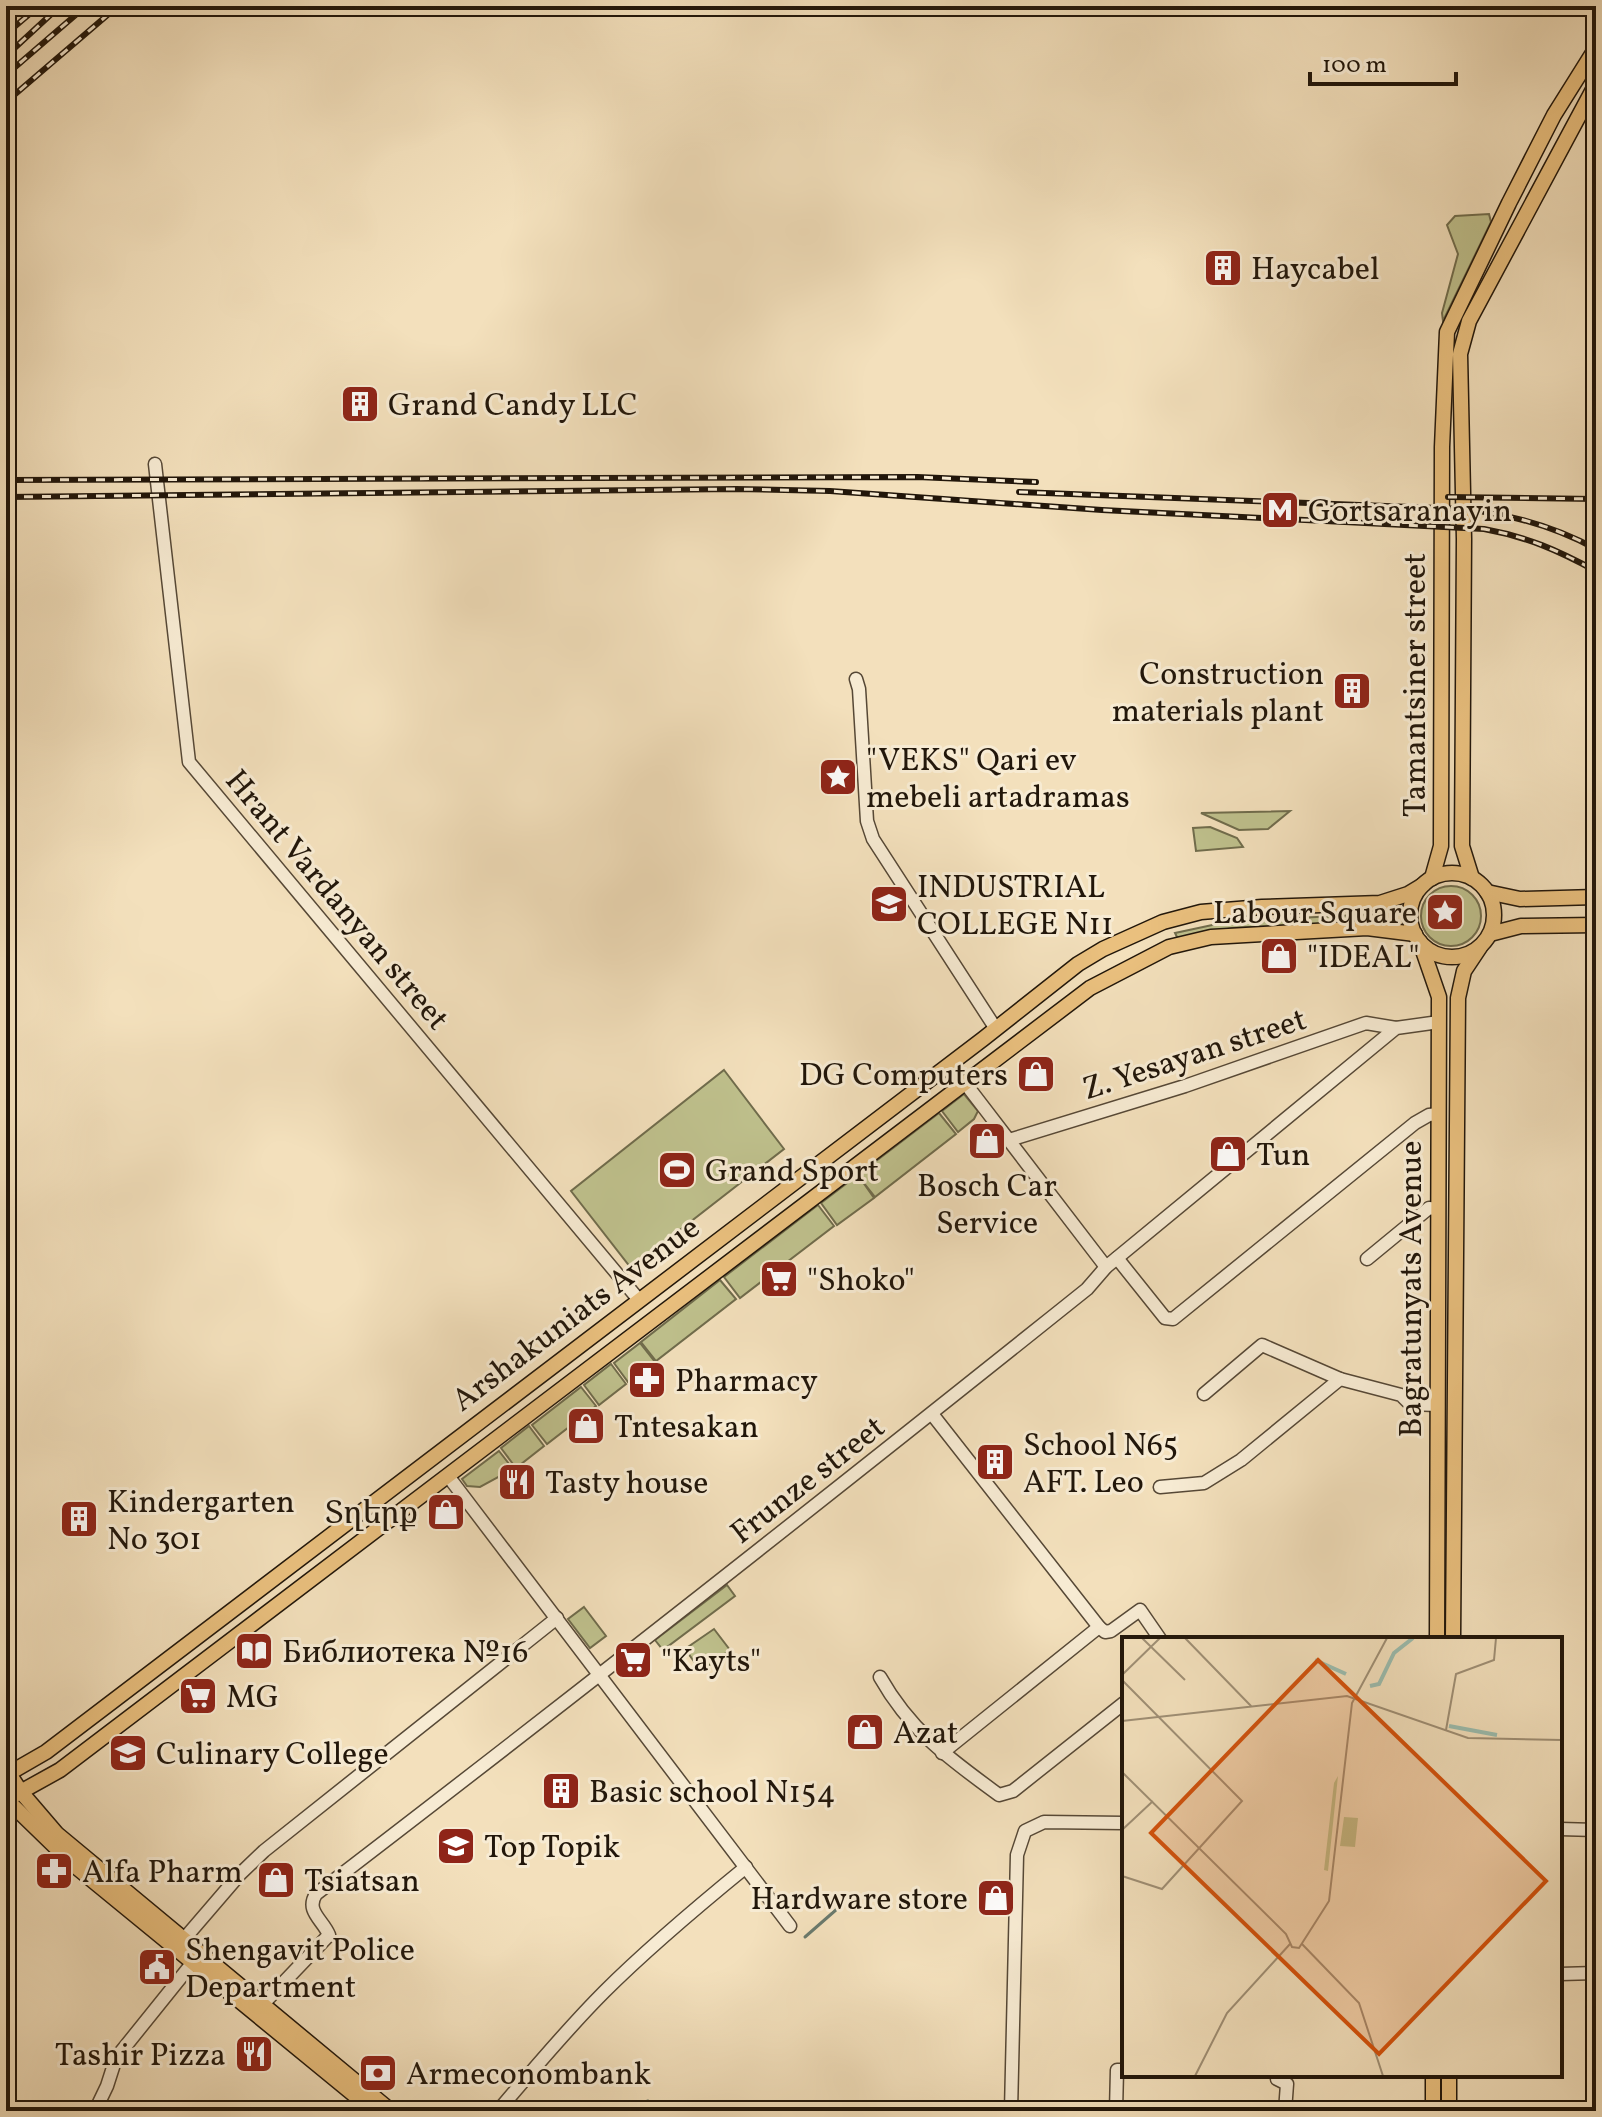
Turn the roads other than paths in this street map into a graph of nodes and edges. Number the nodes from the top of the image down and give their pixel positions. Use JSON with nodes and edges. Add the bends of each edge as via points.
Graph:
{"nodes":[{"id":1,"x":1596,"y":48,"type":"edge"},
{"id":2,"x":1596,"y":84,"type":"edge"},
{"id":3,"x":155,"y":464,"type":"dead end"},
{"id":4,"x":856,"y":679,"type":"dead end"},
{"id":5,"x":1472,"y":878,"type":"junction"},
{"id":6,"x":1428,"y":882,"type":"junction"},
{"id":7,"x":1487,"y":892,"type":"junction"},
{"id":8,"x":1596,"y":897,"type":"edge"},
{"id":9,"x":1163,"y":922,"type":"junction"},
{"id":10,"x":1596,"y":925,"type":"edge"},
{"id":11,"x":1490,"y":934,"type":"junction"},
{"id":12,"x":1417,"y":938,"type":"junction"},
{"id":13,"x":1169,"y":947,"type":"junction"},
{"id":14,"x":1480,"y":947,"type":"junction"},
{"id":15,"x":1439,"y":1022,"type":"junction"},
{"id":16,"x":1396,"y":1028,"type":"junction"},
{"id":17,"x":996,"y":1029,"type":"junction"},
{"id":18,"x":1010,"y":1049,"type":"junction"},
{"id":19,"x":965,"y":1083,"type":"junction"},
{"id":20,"x":1438,"y":1114,"type":"junction"},
{"id":21,"x":1009,"y":1140,"type":"junction"},
{"id":22,"x":1438,"y":1209,"type":"junction"},
{"id":23,"x":1117,"y":1258,"type":"junction"},
{"id":24,"x":1367,"y":1259,"type":"dead end"},
{"id":25,"x":1106,"y":1267,"type":"junction"},
{"id":26,"x":639,"y":1300,"type":"junction"},
{"id":27,"x":654,"y":1319,"type":"junction"},
{"id":28,"x":1340,"y":1379,"type":"junction"},
{"id":29,"x":1204,"y":1394,"type":"dead end"},
{"id":30,"x":1437,"y":1405,"type":"junction"},
{"id":31,"x":932,"y":1414,"type":"junction"},
{"id":32,"x":448,"y":1476,"type":"junction"},
{"id":33,"x":1160,"y":1487,"type":"dead end"},
{"id":34,"x":265,"y":1585,"type":"junction"},
{"id":35,"x":282,"y":1602,"type":"junction"},
{"id":36,"x":238,"y":1605,"type":"junction"},
{"id":37,"x":557,"y":1618,"type":"junction"},
{"id":38,"x":251,"y":1625,"type":"junction"},
{"id":39,"x":1099,"y":1627,"type":"junction"},
{"id":40,"x":1159,"y":1637,"type":"edge"},
{"id":41,"x":1437,"y":1637,"type":"edge"},
{"id":42,"x":1453,"y":1637,"type":"edge"},
{"id":43,"x":600,"y":1675,"type":"junction"},
{"id":44,"x":880,"y":1677,"type":"dead end"},
{"id":45,"x":1122,"y":1705,"type":"edge"},
{"id":46,"x":942,"y":1753,"type":"junction"},
{"id":47,"x":7,"y":1772,"type":"edge"},
{"id":48,"x":21,"y":1792,"type":"junction"},
{"id":49,"x":6,"y":1800,"type":"edge"},
{"id":50,"x":1122,"y":1823,"type":"edge"},
{"id":51,"x":1562,"y":1829,"type":"edge"},
{"id":52,"x":1596,"y":1830,"type":"edge"},
{"id":53,"x":746,"y":1867,"type":"junction"},
{"id":54,"x":790,"y":1926,"type":"dead end"},
{"id":55,"x":185,"y":1938,"type":"junction"},
{"id":56,"x":194,"y":1961,"type":"junction"},
{"id":57,"x":1596,"y":1973,"type":"edge"},
{"id":58,"x":1562,"y":1974,"type":"edge"},
{"id":59,"x":263,"y":2004,"type":"junction"},
{"id":60,"x":1122,"y":2070,"type":"edge"},
{"id":61,"x":1277,"y":2077,"type":"edge"},
{"id":62,"x":1433,"y":2077,"type":"edge"},
{"id":63,"x":1449,"y":2077,"type":"edge"},
{"id":64,"x":95,"y":2111,"type":"edge"},
{"id":65,"x":374,"y":2111,"type":"edge"},
{"id":66,"x":391,"y":2111,"type":"edge"},
{"id":67,"x":498,"y":2111,"type":"edge"},
{"id":68,"x":1011,"y":2111,"type":"edge"},
{"id":69,"x":1116,"y":2111,"type":"edge"},
{"id":70,"x":1285,"y":2111,"type":"edge"},
{"id":71,"x":1433,"y":2111,"type":"edge"},
{"id":72,"x":1449,"y":2111,"type":"edge"}],
"edges":[{"from":1,"to":6,"type":"main road","name":"Tamantsiner street","via":[[1554,115],[1447,332],[1441,846]]},
{"from":2,"to":5,"type":"main road","name":"Tamantsiner street","via":[[1469,321],[1460,354],[1462,846]]},
{"from":3,"to":26,"type":"street","name":"Hrant Vardanyan street","via":[[189,762]]},
{"from":4,"to":17,"type":"street","via":[[867,821],[873,839]]},
{"from":5,"to":6,"type":"main road","via":[[1452,873]]},
{"from":5,"to":7,"type":"main road"},
{"from":6,"to":9,"type":"main road","name":"Arshakuniats Avenue","via":[[1380,903],[1201,912]]},
{"from":6,"to":12,"type":"main road","via":[[1410,913]]},
{"from":7,"to":8,"type":"main road","via":[[1520,899]]},
{"from":7,"to":11,"type":"main road","via":[[1494,913]]},
{"from":9,"to":13,"type":"main road","via":[[1158,934]]},
{"from":9,"to":17,"type":"main road","name":"Arshakuniats Avenue","via":[[1093,955]]},
{"from":10,"to":11,"type":"main road","via":[[1521,926]]},
{"from":11,"to":14,"type":"main road"},
{"from":12,"to":13,"type":"main road","name":"Arshakuniats Avenue","via":[[1367,928],[1211,937]]},
{"from":12,"to":14,"type":"main road","via":[[1430,951],[1456,957]]},
{"from":12,"to":15,"type":"main road","name":"Bagratunyats Avenue","via":[[1439,997]]},
{"from":13,"to":18,"type":"main road","name":"Arshakuniats Avenue","via":[[1090,988]]},
{"from":14,"to":42,"type":"main road","name":"Bagratunyats Avenue","via":[[1464,971],[1458,998]]},
{"from":15,"to":16,"type":"street"},
{"from":15,"to":20,"type":"main road","name":"Bagratunyats Avenue"},
{"from":16,"to":21,"type":"street","name":"Z. Yesayan street","via":[[1366,1023]]},
{"from":16,"to":23,"type":"street","name":"Frunze street"},
{"from":17,"to":18,"type":"main road"},
{"from":17,"to":26,"type":"main road","name":"Arshakuniats Avenue"},
{"from":18,"to":19,"type":"main road","name":"Arshakuniats Avenue"},
{"from":19,"to":21,"type":"street"},
{"from":19,"to":27,"type":"main road","name":"Arshakuniats Avenue"},
{"from":20,"to":22,"type":"main road","name":"Bagratunyats Avenue"},
{"from":20,"to":23,"type":"street","via":[[1415,1123],[1173,1319],[1165,1318]]},
{"from":21,"to":25,"type":"street"},
{"from":22,"to":24,"type":"street","via":[[1429,1208]]},
{"from":22,"to":30,"type":"main road","name":"Bagratunyats Avenue"},
{"from":23,"to":25,"type":"street","name":"Frunze street"},
{"from":25,"to":31,"type":"street","name":"Frunze street","via":[[1087,1289]]},
{"from":26,"to":27,"type":"main road"},
{"from":26,"to":34,"type":"main road","name":"Arshakuniats Avenue"},
{"from":27,"to":32,"type":"main road","name":"Arshakuniats Avenue"},
{"from":28,"to":29,"type":"street","via":[[1262,1345]]},
{"from":28,"to":30,"type":"street","via":[[1401,1395],[1410,1404]]},
{"from":28,"to":33,"type":"street","via":[[1241,1460],[1204,1483]]},
{"from":30,"to":41,"type":"main road","name":"Bagratunyats Avenue"},
{"from":31,"to":39,"type":"street"},
{"from":31,"to":43,"type":"street","name":"Frunze street"},
{"from":32,"to":35,"type":"main road","name":"Arshakuniats Avenue"},
{"from":32,"to":37,"type":"street"},
{"from":34,"to":35,"type":"main road","via":[[264,1601]]},
{"from":34,"to":36,"type":"main road","name":"Arshakuniats Avenue"},
{"from":35,"to":38,"type":"main road","name":"Arshakuniats Avenue"},
{"from":36,"to":38,"type":"main road","via":[[252,1611]]},
{"from":36,"to":47,"type":"main road","name":"Arshakuniats Avenue","via":[[46,1752]]},
{"from":37,"to":43,"type":"street"},
{"from":37,"to":55,"type":"street","via":[[264,1851]]},
{"from":38,"to":48,"type":"main road","name":"Arshakuniats Avenue","via":[[60,1770]]},
{"from":39,"to":40,"type":"street","via":[[1111,1631],[1140,1610]]},
{"from":39,"to":46,"type":"street"},
{"from":43,"to":53,"type":"street"},
{"from":43,"to":59,"type":"street","name":"Frunze street","via":[[316,1894],[312,1909],[329,1935]]},
{"from":44,"to":46,"type":"street","via":[[907,1719]]},
{"from":45,"to":46,"type":"street","via":[[1004,1795]]},
{"from":47,"to":48,"type":"main road"},
{"from":48,"to":49,"type":"main road","name":"Arshakuniats Avenue"},
{"from":48,"to":55,"type":"main road","via":[[57,1834]]},
{"from":49,"to":56,"type":"main road","via":[[65,1857]]},
{"from":50,"to":68,"type":"street","via":[[1044,1822],[1025,1831],[1017,1855]]},
{"from":51,"to":52,"type":"street"},
{"from":53,"to":54,"type":"street"},
{"from":53,"to":67,"type":"street","via":[[605,1992]]},
{"from":55,"to":59,"type":"main road"},
{"from":56,"to":64,"type":"street","via":[[116,2058]]},
{"from":56,"to":65,"type":"main road"},
{"from":57,"to":58,"type":"street"},
{"from":59,"to":66,"type":"main road"},
{"from":60,"to":69,"type":"street","via":[[1117,2070]]},
{"from":61,"to":70,"type":"street","via":[[1287,2084]]},
{"from":62,"to":71,"type":"main road"},
{"from":63,"to":72,"type":"main road"}]}
